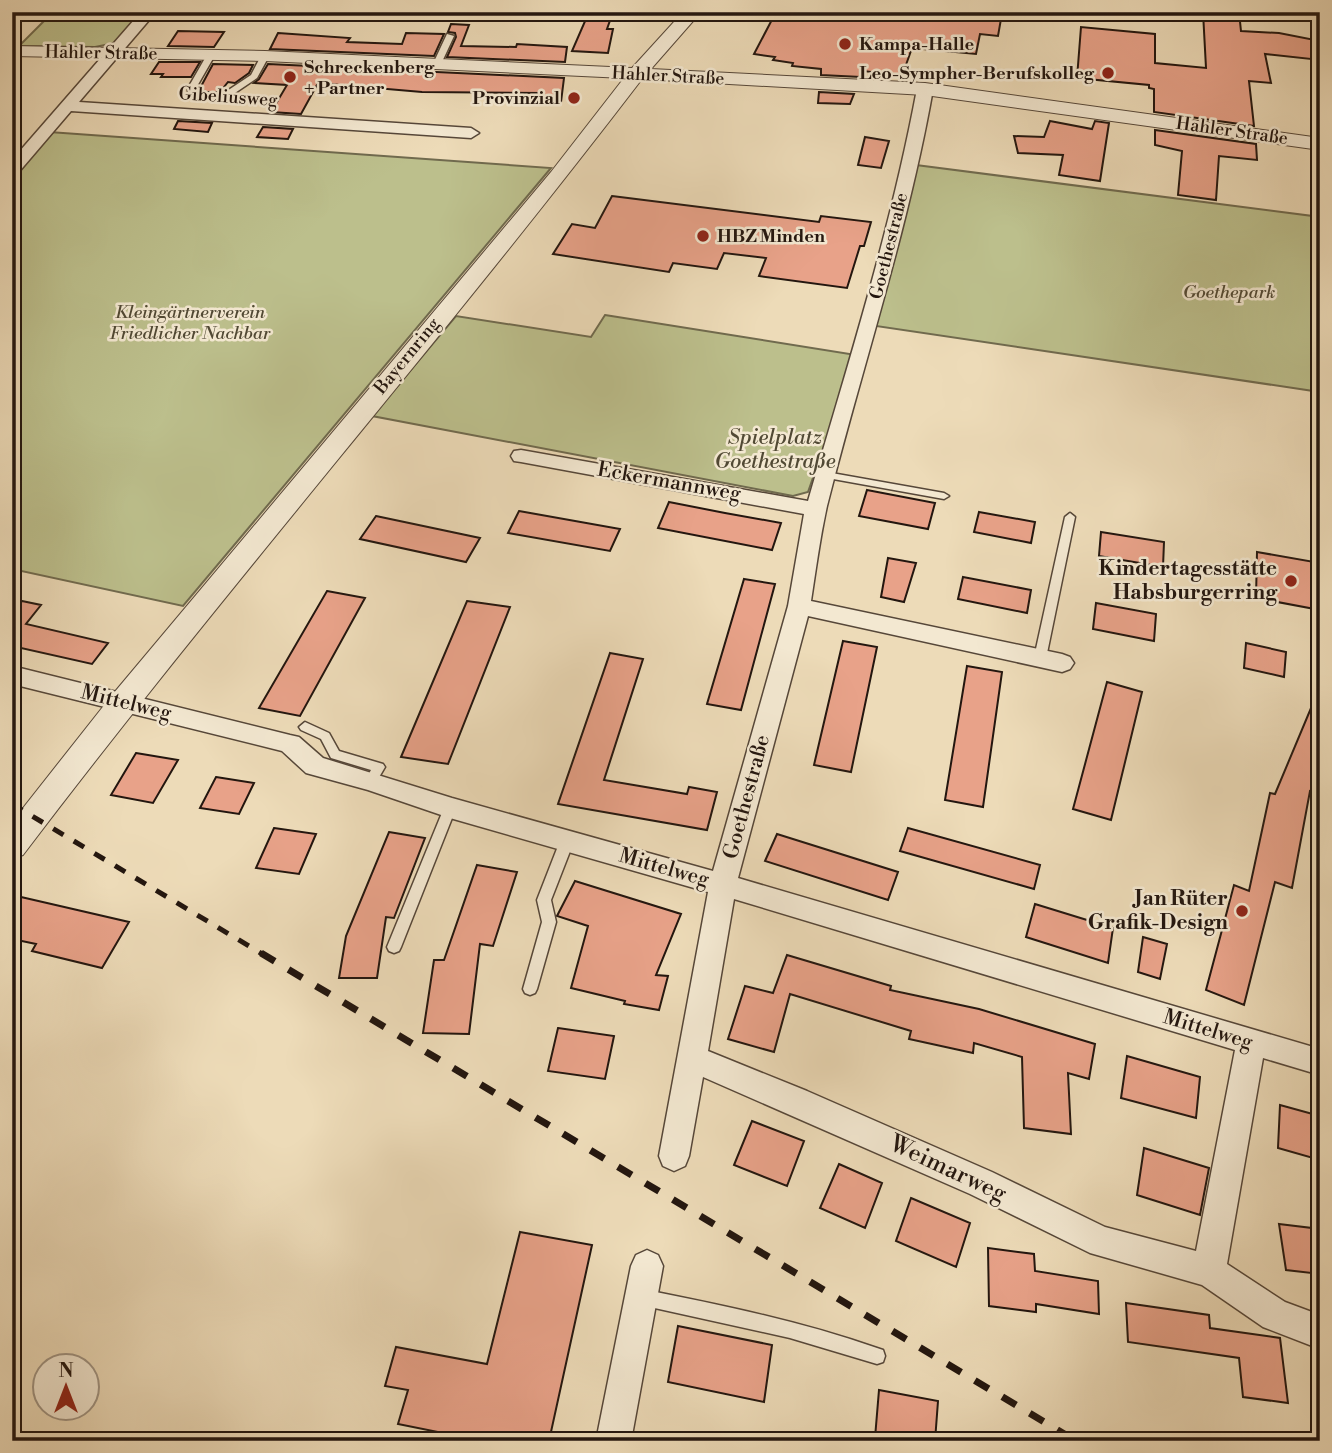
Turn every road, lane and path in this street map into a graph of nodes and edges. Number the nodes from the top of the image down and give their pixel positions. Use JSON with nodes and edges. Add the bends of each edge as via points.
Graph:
{"nodes":[{"id":1,"x":149,"y":12,"type":"edge"},
{"id":2,"x":693,"y":12,"type":"edge"},
{"id":3,"x":450,"y":36,"type":"dead end"},
{"id":4,"x":12,"y":51,"type":"edge"},
{"id":5,"x":113,"y":53,"type":"junction"},
{"id":6,"x":211,"y":55,"type":"junction"},
{"id":7,"x":265,"y":56,"type":"junction"},
{"id":8,"x":437,"y":64,"type":"junction"},
{"id":9,"x":636,"y":75,"type":"junction"},
{"id":10,"x":925,"y":89,"type":"junction"},
{"id":11,"x":65,"y":106,"type":"junction"},
{"id":12,"x":471,"y":133,"type":"dead end"},
{"id":13,"x":1320,"y":144,"type":"edge"},
{"id":14,"x":12,"y":170,"type":"edge"},
{"id":15,"x":522,"y":456,"type":"dead end"},
{"id":16,"x":826,"y":475,"type":"junction"},
{"id":17,"x":944,"y":496,"type":"dead end"},
{"id":18,"x":816,"y":509,"type":"junction"},
{"id":19,"x":1070,"y":517,"type":"dead end"},
{"id":20,"x":799,"y":606,"type":"junction"},
{"id":21,"x":1051,"y":660,"type":"joint"},
{"id":22,"x":12,"y":675,"type":"edge"},
{"id":23,"x":123,"y":702,"type":"junction"},
{"id":24,"x":304,"y":727,"type":"dead end"},
{"id":25,"x":371,"y":781,"type":"junction"},
{"id":26,"x":450,"y":808,"type":"junction"},
{"id":27,"x":567,"y":841,"type":"junction"},
{"id":28,"x":12,"y":846,"type":"edge"},
{"id":29,"x":723,"y":885,"type":"junction"},
{"id":30,"x":394,"y":947,"type":"dead end"},
{"id":31,"x":530,"y":989,"type":"dead end"},
{"id":32,"x":1251,"y":1043,"type":"junction"},
{"id":33,"x":690,"y":1058,"type":"junction"},
{"id":34,"x":1320,"y":1062,"type":"edge"},
{"id":35,"x":674,"y":1156,"type":"dead end"},
{"id":36,"x":1209,"y":1270,"type":"junction"},
{"id":37,"x":644,"y":1281,"type":"joint"},
{"id":38,"x":1320,"y":1332,"type":"edge"},
{"id":39,"x":877,"y":1356,"type":"dead end"},
{"id":40,"x":613,"y":1441,"type":"edge"}],
"edges":[{"from":1,"to":5,"type":"street"},
{"from":2,"to":9,"type":"street","name":"Bayernring"},
{"from":3,"to":8,"type":"lane"},
{"from":4,"to":5,"type":"street","name":"Hahler Straße"},
{"from":5,"to":6,"type":"street","name":"Hahler Straße"},
{"from":5,"to":11,"type":"street"},
{"from":6,"to":7,"type":"street","name":"Hahler Straße"},
{"from":6,"to":7,"type":"lane","via":[[191,97],[222,97],[249,81]]},
{"from":7,"to":8,"type":"street","name":"Hahler Straße"},
{"from":8,"to":9,"type":"street","name":"Hahler Straße"},
{"from":9,"to":10,"type":"street","name":"Hahler Straße"},
{"from":9,"to":23,"type":"street","name":"Bayernring","via":[[558,176]]},
{"from":10,"to":13,"type":"street","name":"Hahler Straße"},
{"from":10,"to":16,"type":"street","name":"Goethestraße","via":[[885,268]]},
{"from":11,"to":12,"type":"street","name":"Gibeliusweg"},
{"from":11,"to":14,"type":"street"},
{"from":15,"to":18,"type":"street","name":"Eckermannweg"},
{"from":16,"to":17,"type":"lane"},
{"from":16,"to":18,"type":"street","name":"Goethestraße"},
{"from":18,"to":20,"type":"street","name":"Goethestraße"},
{"from":19,"to":21,"type":"lane"},
{"from":20,"to":21,"type":"street"},
{"from":20,"to":29,"type":"street","name":"Goethestraße"},
{"from":22,"to":23,"type":"street","name":"Mittelweg"},
{"from":23,"to":25,"type":"street","name":"Mittelweg","via":[[290,744],[315,766]]},
{"from":23,"to":28,"type":"street","name":"Bayernring"},
{"from":24,"to":25,"type":"lane","via":[[325,736],[335,755],[379,767]]},
{"from":25,"to":26,"type":"street","name":"Mittelweg"},
{"from":26,"to":27,"type":"street","name":"Mittelweg"},
{"from":26,"to":30,"type":"lane"},
{"from":27,"to":29,"type":"street","name":"Mittelweg"},
{"from":27,"to":31,"type":"lane","via":[[544,900],[549,922]]},
{"from":29,"to":32,"type":"street","name":"Mittelweg"},
{"from":29,"to":33,"type":"street","name":"Goethestraße"},
{"from":32,"to":34,"type":"street","name":"Mittelweg"},
{"from":32,"to":36,"type":"street"},
{"from":33,"to":35,"type":"street","name":"Goethestraße"},
{"from":33,"to":36,"type":"street","name":"Weimarweg","via":[[981,1183],[1101,1242]]},
{"from":36,"to":38,"type":"street","name":"Weimarweg","via":[[1275,1315]]},
{"from":37,"to":39,"type":"lane"},
{"from":37,"to":40,"type":"street"}]}
